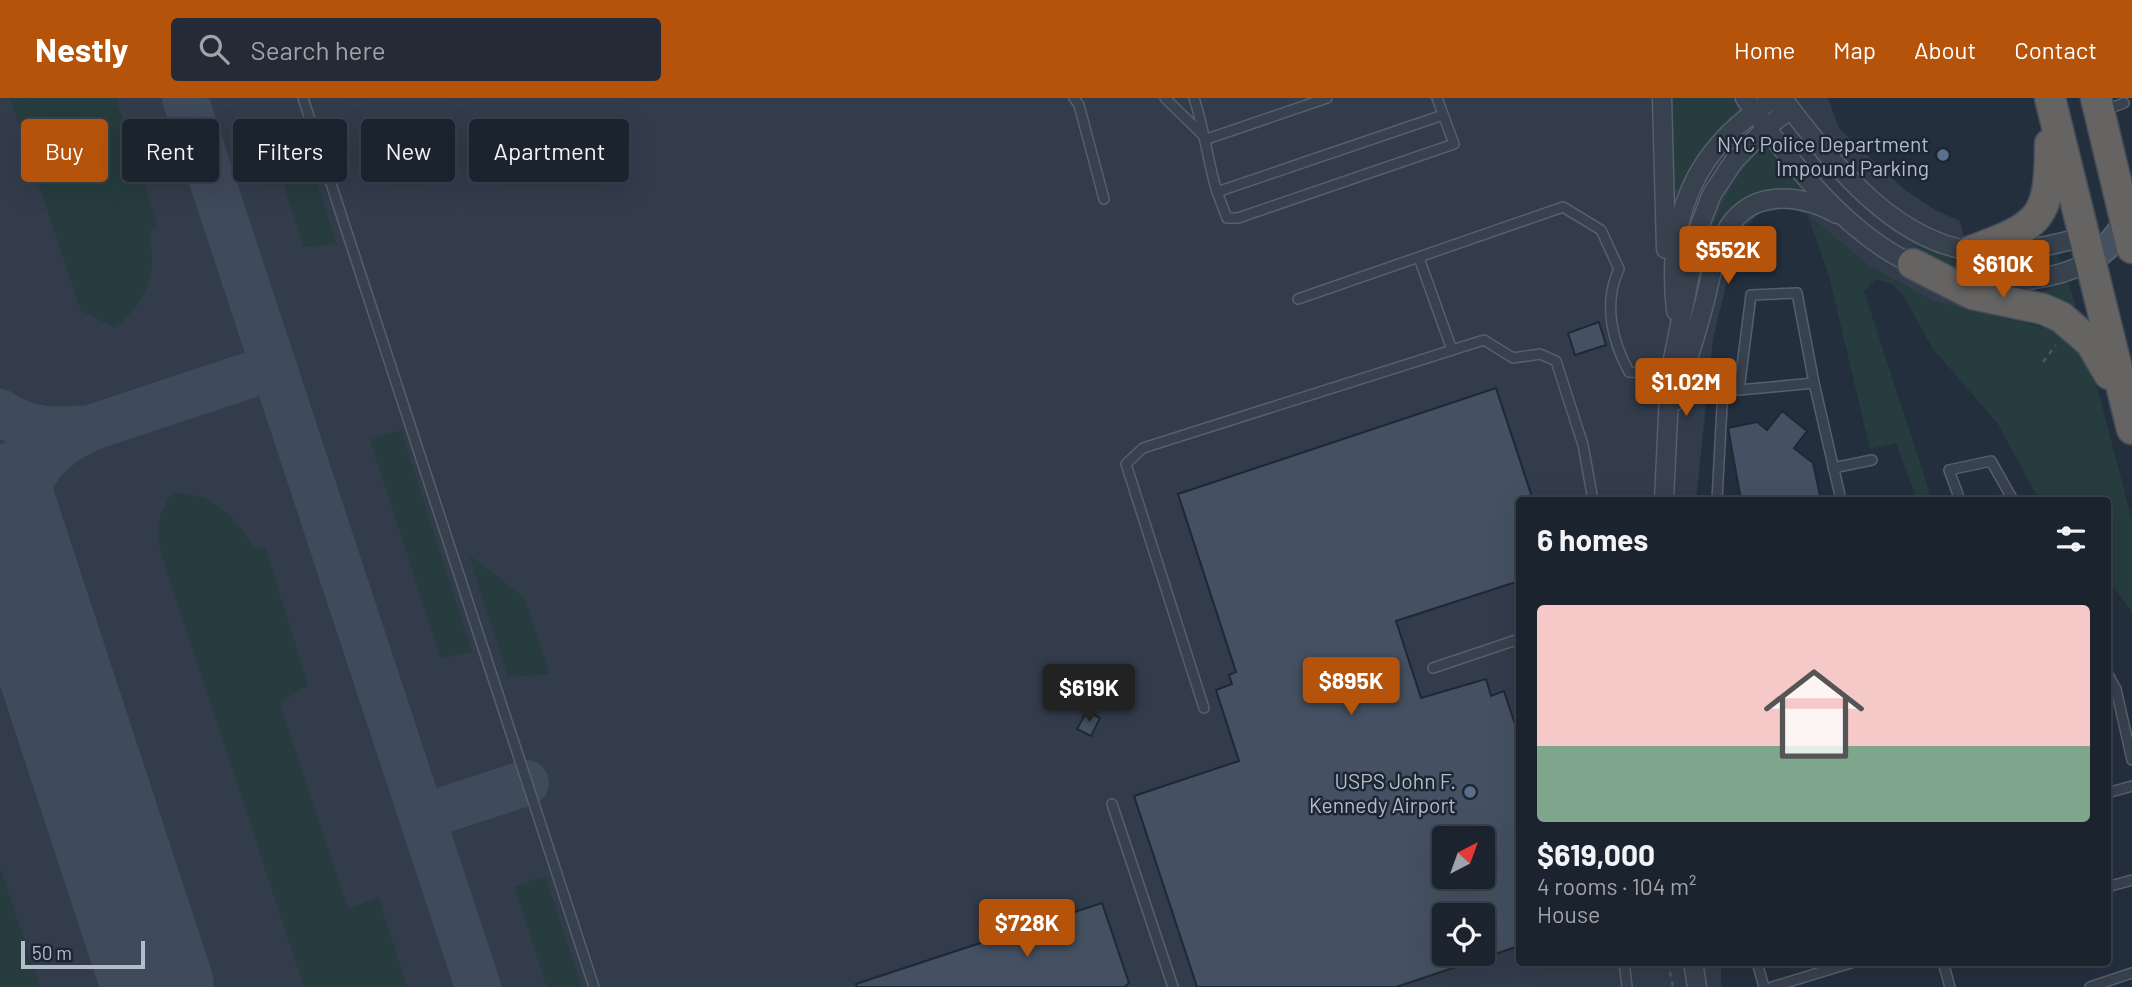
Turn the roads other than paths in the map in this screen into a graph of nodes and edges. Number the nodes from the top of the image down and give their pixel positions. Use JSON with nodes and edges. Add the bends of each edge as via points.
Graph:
{"nodes":[{"id":1,"x":303,"y":98,"type":"edge"},
{"id":2,"x":1074,"y":98,"type":"edge"},
{"id":3,"x":1165,"y":98,"type":"edge"},
{"id":4,"x":1194,"y":98,"type":"edge"},
{"id":5,"x":1327,"y":98,"type":"edge"},
{"id":6,"x":1437,"y":98,"type":"edge"},
{"id":7,"x":1662,"y":98,"type":"edge"},
{"id":8,"x":2050,"y":98,"type":"edge"},
{"id":9,"x":1783,"y":102,"type":"edge"},
{"id":10,"x":2115,"y":104,"type":"edge"},
{"id":11,"x":1750,"y":105,"type":"edge"},
{"id":12,"x":1444,"y":115,"type":"junction"},
{"id":13,"x":1766,"y":128,"type":"junction"},
{"id":14,"x":1208,"y":139,"type":"junction"},
{"id":15,"x":1217,"y":191,"type":"junction"},
{"id":16,"x":1104,"y":199,"type":"dead end"},
{"id":17,"x":1850,"y":221,"type":"junction"},
{"id":18,"x":2130,"y":230,"type":"edge"},
{"id":19,"x":2087,"y":249,"type":"junction"},
{"id":20,"x":1971,"y":251,"type":"junction"},
{"id":21,"x":1419,"y":258,"type":"junction"},
{"id":22,"x":1913,"y":264,"type":"junction"},
{"id":23,"x":1672,"y":273,"type":"junction"},
{"id":24,"x":1298,"y":299,"type":"dead end"},
{"id":25,"x":1678,"y":332,"type":"junction"},
{"id":26,"x":1452,"y":350,"type":"junction"},
{"id":27,"x":1676,"y":376,"type":"junction"},
{"id":28,"x":1814,"y":383,"type":"junction"},
{"id":29,"x":1723,"y":387,"type":"junction"},
{"id":30,"x":1739,"y":390,"type":"junction"},
{"id":31,"x":2125,"y":400,"type":"junction"},
{"id":32,"x":2132,"y":429,"type":"edge"},
{"id":33,"x":1872,"y":460,"type":"dead end"},
{"id":34,"x":1833,"y":468,"type":"junction"},
{"id":35,"x":1593,"y":497,"type":"edge"},
{"id":36,"x":1664,"y":497,"type":"edge"},
{"id":37,"x":1717,"y":497,"type":"edge"},
{"id":38,"x":1840,"y":497,"type":"edge"},
{"id":39,"x":1959,"y":497,"type":"edge"},
{"id":40,"x":2010,"y":497,"type":"edge"},
{"id":41,"x":1516,"y":640,"type":"edge"},
{"id":42,"x":1433,"y":668,"type":"dead end"},
{"id":43,"x":2111,"y":680,"type":"edge"},
{"id":44,"x":1204,"y":708,"type":"dead end"},
{"id":45,"x":2132,"y":760,"type":"edge"},
{"id":46,"x":2132,"y":786,"type":"edge"},
{"id":47,"x":2111,"y":792,"type":"edge"},
{"id":48,"x":1112,"y":804,"type":"dead end"},
{"id":49,"x":2132,"y":880,"type":"edge"},
{"id":50,"x":2111,"y":886,"type":"edge"},
{"id":51,"x":1624,"y":966,"type":"edge"},
{"id":52,"x":1694,"y":966,"type":"edge"},
{"id":53,"x":1758,"y":966,"type":"edge"},
{"id":54,"x":1841,"y":966,"type":"edge"},
{"id":55,"x":1944,"y":966,"type":"edge"},
{"id":56,"x":2132,"y":974,"type":"edge"},
{"id":57,"x":594,"y":987,"type":"edge"},
{"id":58,"x":1173,"y":987,"type":"edge"},
{"id":59,"x":1627,"y":987,"type":"edge"},
{"id":60,"x":1697,"y":987,"type":"edge"},
{"id":61,"x":1764,"y":987,"type":"edge"},
{"id":62,"x":1772,"y":987,"type":"edge"},
{"id":63,"x":1950,"y":987,"type":"edge"},
{"id":64,"x":2090,"y":987,"type":"edge"}],
"edges":[{"from":1,"to":57,"type":"lane"},
{"from":2,"to":16,"type":"lane"},
{"from":3,"to":14,"type":"lane"},
{"from":4,"to":14,"type":"lane"},
{"from":5,"to":14,"type":"lane"},
{"from":6,"to":12,"type":"lane"},
{"from":7,"to":23,"type":"street","via":[[1666,251]]},
{"from":8,"to":19,"type":"highway"},
{"from":8,"to":20,"type":"highway","via":[[2047,201],[2023,228]]},
{"from":9,"to":11,"type":"street"},
{"from":9,"to":13,"type":"street"},
{"from":9,"to":20,"type":"street","via":[[1835,162],[1892,216],[1930,238]]},
{"from":10,"to":18,"type":"highway"},
{"from":11,"to":13,"type":"street"},
{"from":11,"to":23,"type":"street","via":[[1688,188]]},
{"from":12,"to":15,"type":"lane"},
{"from":12,"to":15,"type":"lane","via":[[1454,144],[1238,218],[1227,218]]},
{"from":13,"to":17,"type":"street"},
{"from":13,"to":25,"type":"street","via":[[1734,161],[1712,194],[1700,225]]},
{"from":14,"to":15,"type":"lane","via":[[1206,155]]},
{"from":17,"to":22,"type":"street"},
{"from":17,"to":27,"type":"street","via":[[1827,208],[1781,197],[1763,200],[1741,212],[1721,243]]},
{"from":18,"to":19,"type":"main road"},
{"from":19,"to":20,"type":"street"},
{"from":19,"to":22,"type":"street","via":[[2047,276],[2011,281],[1969,279]]},
{"from":19,"to":31,"type":"highway"},
{"from":21,"to":24,"type":"lane"},
{"from":21,"to":26,"type":"lane"},
{"from":21,"to":27,"type":"lane","via":[[1563,206],[1601,230],[1619,270],[1610,287],[1615,346],[1629,372]]},
{"from":22,"to":31,"type":"highway","via":[[1972,294],[2061,317],[2091,343]]},
{"from":23,"to":25,"type":"street"},
{"from":25,"to":27,"type":"street"},
{"from":26,"to":35,"type":"lane","via":[[1484,340],[1513,358],[1540,354],[1556,360],[1583,445]]},
{"from":26,"to":44,"type":"lane","via":[[1143,449],[1126,464]]},
{"from":27,"to":29,"type":"lane"},
{"from":27,"to":36,"type":"street","via":[[1665,435]]},
{"from":28,"to":30,"type":"lane"},
{"from":28,"to":30,"type":"lane","via":[[1797,293],[1751,295]]},
{"from":28,"to":34,"type":"lane"},
{"from":29,"to":30,"type":"lane"},
{"from":29,"to":37,"type":"lane"},
{"from":31,"to":32,"type":"highway"},
{"from":33,"to":34,"type":"lane"},
{"from":34,"to":38,"type":"lane"},
{"from":39,"to":40,"type":"lane","via":[[1949,470],[1991,461]]},
{"from":41,"to":42,"type":"lane"},
{"from":43,"to":45,"type":"lane"},
{"from":46,"to":47,"type":"lane"},
{"from":48,"to":58,"type":"lane"},
{"from":49,"to":50,"type":"lane"},
{"from":51,"to":59,"type":"lane"},
{"from":52,"to":60,"type":"street"},
{"from":53,"to":61,"type":"lane"},
{"from":54,"to":62,"type":"lane"},
{"from":55,"to":63,"type":"lane"},
{"from":56,"to":64,"type":"lane"}]}
